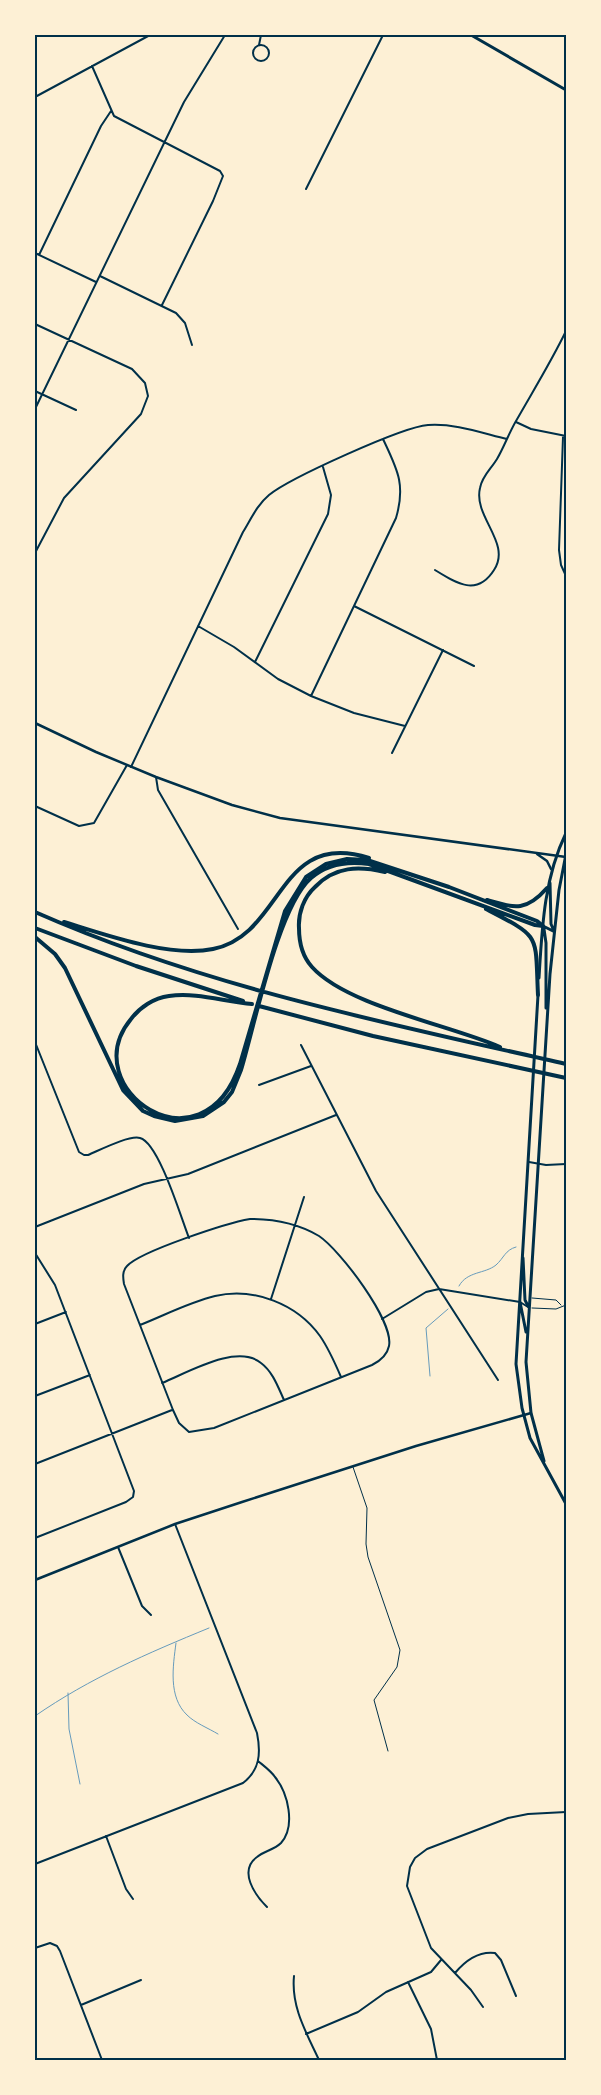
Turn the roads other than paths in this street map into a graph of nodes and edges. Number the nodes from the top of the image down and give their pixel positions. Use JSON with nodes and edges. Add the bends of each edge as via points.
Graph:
{"nodes":[{"id":1,"x":150,"y":35,"type":"edge"},
{"id":2,"x":225,"y":35,"type":"edge"},
{"id":3,"x":261,"y":35,"type":"edge"},
{"id":4,"x":383,"y":35,"type":"edge"},
{"id":5,"x":471,"y":35,"type":"edge"},
{"id":6,"x":259,"y":45,"type":"junction"},
{"id":7,"x":92,"y":66,"type":"junction"},
{"id":8,"x":566,"y":90,"type":"edge"},
{"id":9,"x":35,"y":96,"type":"edge"},
{"id":10,"x":111,"y":111,"type":"junction"},
{"id":11,"x":35,"y":115,"type":"edge"},
{"id":12,"x":164,"y":144,"type":"junction"},
{"id":13,"x":306,"y":190,"type":"dead end"},
{"id":14,"x":35,"y":253,"type":"edge"},
{"id":15,"x":39,"y":255,"type":"junction"},
{"id":16,"x":100,"y":276,"type":"junction"},
{"id":17,"x":96,"y":282,"type":"junction"},
{"id":18,"x":162,"y":305,"type":"junction"},
{"id":19,"x":35,"y":324,"type":"edge"},
{"id":20,"x":566,"y":331,"type":"edge"},
{"id":21,"x":68,"y":339,"type":"junction"},
{"id":22,"x":192,"y":345,"type":"dead end"},
{"id":23,"x":35,"y":391,"type":"edge"},
{"id":24,"x":42,"y":394,"type":"junction"},
{"id":25,"x":35,"y":409,"type":"edge"},
{"id":26,"x":76,"y":410,"type":"dead end"},
{"id":27,"x":516,"y":422,"type":"junction"},
{"id":28,"x":564,"y":436,"type":"edge"},
{"id":29,"x":383,"y":439,"type":"junction"},
{"id":30,"x":507,"y":439,"type":"junction"},
{"id":31,"x":323,"y":467,"type":"junction"},
{"id":32,"x":35,"y":540,"type":"edge"},
{"id":33,"x":40,"y":542,"type":"junction"},
{"id":34,"x":35,"y":553,"type":"edge"},
{"id":35,"x":435,"y":570,"type":"dead end"},
{"id":36,"x":566,"y":576,"type":"edge"},
{"id":37,"x":354,"y":606,"type":"junction"},
{"id":38,"x":198,"y":626,"type":"junction"},
{"id":39,"x":443,"y":650,"type":"junction"},
{"id":40,"x":254,"y":662,"type":"junction"},
{"id":41,"x":474,"y":666,"type":"dead end"},
{"id":42,"x":311,"y":696,"type":"junction"},
{"id":43,"x":35,"y":723,"type":"edge"},
{"id":44,"x":405,"y":726,"type":"junction"},
{"id":45,"x":392,"y":753,"type":"dead end"},
{"id":46,"x":127,"y":765,"type":"junction"},
{"id":47,"x":131,"y":767,"type":"junction"},
{"id":48,"x":156,"y":776,"type":"junction"},
{"id":49,"x":35,"y":806,"type":"edge"},
{"id":50,"x":566,"y":833,"type":"edge"},
{"id":51,"x":533,"y":852,"type":"junction"},
{"id":52,"x":555,"y":855,"type":"junction"},
{"id":53,"x":566,"y":856,"type":"edge"},
{"id":54,"x":380,"y":863,"type":"junction"},
{"id":55,"x":551,"y":869,"type":"junction"},
{"id":56,"x":405,"y":876,"type":"junction"},
{"id":57,"x":550,"y":877,"type":"junction"},
{"id":58,"x":547,"y":888,"type":"junction"},
{"id":59,"x":469,"y":896,"type":"junction"},
{"id":60,"x":470,"y":902,"type":"junction"},
{"id":61,"x":35,"y":912,"type":"edge"},
{"id":62,"x":40,"y":914,"type":"junction"},
{"id":63,"x":543,"y":926,"type":"junction"},
{"id":64,"x":35,"y":928,"type":"edge"},
{"id":65,"x":238,"y":929,"type":"dead end"},
{"id":66,"x":554,"y":932,"type":"junction"},
{"id":67,"x":35,"y":937,"type":"edge"},
{"id":68,"x":263,"y":986,"type":"junction"},
{"id":69,"x":538,"y":995,"type":"junction"},
{"id":70,"x":252,"y":1004,"type":"junction"},
{"id":71,"x":255,"y":1015,"type":"junction"},
{"id":72,"x":547,"y":1021,"type":"junction"},
{"id":73,"x":35,"y":1042,"type":"edge"},
{"id":74,"x":301,"y":1045,"type":"dead end"},
{"id":75,"x":509,"y":1051,"type":"junction"},
{"id":76,"x":39,"y":1053,"type":"junction"},
{"id":77,"x":35,"y":1054,"type":"edge"},
{"id":78,"x":566,"y":1064,"type":"edge"},
{"id":79,"x":311,"y":1066,"type":"junction"},
{"id":80,"x":566,"y":1078,"type":"edge"},
{"id":81,"x":259,"y":1085,"type":"dead end"},
{"id":82,"x":336,"y":1115,"type":"junction"},
{"id":83,"x":527,"y":1162,"type":"junction"},
{"id":84,"x":538,"y":1164,"type":"junction"},
{"id":85,"x":566,"y":1164,"type":"edge"},
{"id":86,"x":166,"y":1179,"type":"junction"},
{"id":87,"x":304,"y":1197,"type":"dead end"},
{"id":88,"x":295,"y":1225,"type":"junction"},
{"id":89,"x":35,"y":1227,"type":"edge"},
{"id":90,"x":189,"y":1238,"type":"junction"},
{"id":91,"x":522,"y":1250,"type":"junction"},
{"id":92,"x":35,"y":1254,"type":"edge"},
{"id":93,"x":439,"y":1289,"type":"junction"},
{"id":94,"x":271,"y":1299,"type":"junction"},
{"id":95,"x":527,"y":1299,"type":"junction"},
{"id":96,"x":520,"y":1302,"type":"junction"},
{"id":97,"x":562,"y":1305,"type":"junction"},
{"id":98,"x":566,"y":1306,"type":"edge"},
{"id":99,"x":528,"y":1308,"type":"junction"},
{"id":100,"x":66,"y":1312,"type":"junction"},
{"id":101,"x":382,"y":1319,"type":"junction"},
{"id":102,"x":35,"y":1324,"type":"edge"},
{"id":103,"x":140,"y":1326,"type":"junction"},
{"id":104,"x":527,"y":1335,"type":"junction"},
{"id":105,"x":90,"y":1374,"type":"junction"},
{"id":106,"x":341,"y":1377,"type":"junction"},
{"id":107,"x":498,"y":1380,"type":"dead end"},
{"id":108,"x":162,"y":1383,"type":"junction"},
{"id":109,"x":35,"y":1396,"type":"edge"},
{"id":110,"x":284,"y":1400,"type":"junction"},
{"id":111,"x":173,"y":1410,"type":"junction"},
{"id":112,"x":531,"y":1413,"type":"junction"},
{"id":113,"x":523,"y":1414,"type":"junction"},
{"id":114,"x":113,"y":1434,"type":"junction"},
{"id":115,"x":35,"y":1464,"type":"edge"},
{"id":116,"x":353,"y":1466,"type":"junction"},
{"id":117,"x":546,"y":1467,"type":"junction"},
{"id":118,"x":566,"y":1504,"type":"edge"},
{"id":119,"x":175,"y":1524,"type":"junction"},
{"id":120,"x":35,"y":1538,"type":"edge"},
{"id":121,"x":118,"y":1547,"type":"junction"},
{"id":122,"x":35,"y":1580,"type":"edge"},
{"id":123,"x":151,"y":1615,"type":"dead end"},
{"id":124,"x":388,"y":1751,"type":"dead end"},
{"id":125,"x":258,"y":1762,"type":"junction"},
{"id":126,"x":566,"y":1812,"type":"edge"},
{"id":127,"x":106,"y":1836,"type":"junction"},
{"id":128,"x":35,"y":1864,"type":"edge"},
{"id":129,"x":133,"y":1899,"type":"dead end"},
{"id":130,"x":267,"y":1907,"type":"dead end"},
{"id":131,"x":35,"y":1948,"type":"edge"},
{"id":132,"x":441,"y":1960,"type":"junction"},
{"id":133,"x":455,"y":1974,"type":"junction"},
{"id":134,"x":294,"y":1976,"type":"dead end"},
{"id":135,"x":141,"y":1980,"type":"dead end"},
{"id":136,"x":408,"y":1982,"type":"junction"},
{"id":137,"x":516,"y":1996,"type":"dead end"},
{"id":138,"x":81,"y":2005,"type":"junction"},
{"id":139,"x":483,"y":2007,"type":"dead end"},
{"id":140,"x":306,"y":2034,"type":"junction"},
{"id":141,"x":102,"y":2060,"type":"edge"},
{"id":142,"x":319,"y":2060,"type":"edge"},
{"id":143,"x":437,"y":2060,"type":"edge"}],
"edges":[{"from":1,"to":7,"type":"street"},
{"from":2,"to":12,"type":"street","via":[[184,102]]},
{"from":3,"to":6,"type":"street"},
{"from":4,"to":13,"type":"street"},
{"from":5,"to":8,"type":"main road"},
{"from":6,"to":6,"type":"street","via":[[254,56],[262,61],[269,57],[270,52],[265,45]]},
{"from":7,"to":9,"type":"street"},
{"from":7,"to":10,"type":"street"},
{"from":9,"to":11,"type":"street"},
{"from":10,"to":12,"type":"street"},
{"from":10,"to":15,"type":"street"},
{"from":12,"to":16,"type":"street"},
{"from":12,"to":18,"type":"street","via":[[220,171],[223,176]]},
{"from":14,"to":15,"type":"street"},
{"from":15,"to":17,"type":"street"},
{"from":16,"to":17,"type":"street"},
{"from":16,"to":18,"type":"street"},
{"from":17,"to":21,"type":"street"},
{"from":18,"to":22,"type":"street","via":[[180,316]]},
{"from":19,"to":21,"type":"street"},
{"from":20,"to":27,"type":"street"},
{"from":21,"to":24,"type":"street"},
{"from":21,"to":33,"type":"street","via":[[139,375],[147,390],[146,406],[64,498]]},
{"from":23,"to":24,"type":"street"},
{"from":24,"to":25,"type":"street"},
{"from":24,"to":26,"type":"street"},
{"from":27,"to":28,"type":"street","via":[[531,429]]},
{"from":27,"to":30,"type":"street"},
{"from":28,"to":36,"type":"street","via":[[559,550]]},
{"from":29,"to":30,"type":"street","via":[[416,427],[437,425]]},
{"from":29,"to":31,"type":"street"},
{"from":29,"to":37,"type":"street","via":[[401,483],[400,504],[390,533]]},
{"from":30,"to":35,"type":"street","via":[[482,480],[478,499],[497,543],[497,566],[483,581],[468,586],[454,582]]},
{"from":31,"to":38,"type":"street","via":[[271,494],[256,509]]},
{"from":31,"to":40,"type":"street","via":[[331,495],[328,514]]},
{"from":32,"to":33,"type":"street"},
{"from":33,"to":34,"type":"street"},
{"from":37,"to":39,"type":"street"},
{"from":37,"to":42,"type":"street"},
{"from":38,"to":40,"type":"street","via":[[234,646]]},
{"from":38,"to":47,"type":"street"},
{"from":39,"to":41,"type":"street"},
{"from":39,"to":44,"type":"street"},
{"from":40,"to":42,"type":"street"},
{"from":42,"to":44,"type":"street"},
{"from":43,"to":46,"type":"street"},
{"from":44,"to":45,"type":"street"},
{"from":46,"to":47,"type":"street"},
{"from":46,"to":49,"type":"street","via":[[94,823],[79,826]]},
{"from":47,"to":48,"type":"street"},
{"from":48,"to":51,"type":"street","via":[[232,805],[280,818]]},
{"from":48,"to":65,"type":"street","via":[[158,790]]},
{"from":50,"to":52,"type":"main road"},
{"from":51,"to":52,"type":"street"},
{"from":51,"to":55,"type":"street","via":[[547,861]]},
{"from":52,"to":53,"type":"street"},
{"from":52,"to":55,"type":"main road"},
{"from":53,"to":66,"type":"main road"},
{"from":54,"to":59,"type":"highway"},
{"from":54,"to":62,"type":"highway","via":[[355,854],[339,853],[314,859],[292,875],[246,934],[214,949],[193,951],[158,947]]},
{"from":54,"to":68,"type":"highway","via":[[356,858],[338,860],[306,878],[292,896],[282,919]]},
{"from":55,"to":57,"type":"main road"},
{"from":56,"to":60,"type":"highway"},
{"from":56,"to":68,"type":"highway","via":[[358,862],[336,864],[312,877],[289,912]]},
{"from":56,"to":75,"type":"highway","via":[[361,867],[348,868],[325,878],[308,894],[302,908],[299,937],[304,956],[313,969],[340,988]]},
{"from":57,"to":58,"type":"main road"},
{"from":57,"to":66,"type":"main road"},
{"from":58,"to":59,"type":"highway","via":[[535,901],[518,907]]},
{"from":58,"to":63,"type":"main road"},
{"from":59,"to":63,"type":"highway"},
{"from":60,"to":63,"type":"highway"},
{"from":60,"to":69,"type":"highway","via":[[530,934],[537,951]]},
{"from":61,"to":62,"type":"highway"},
{"from":62,"to":75,"type":"highway","via":[[121,947],[265,993]]},
{"from":63,"to":66,"type":"main road"},
{"from":63,"to":69,"type":"main road"},
{"from":63,"to":72,"type":"main road"},
{"from":64,"to":70,"type":"highway"},
{"from":66,"to":72,"type":"main road"},
{"from":67,"to":71,"type":"highway","via":[[65,968],[123,1090],[138,1107],[154,1116],[175,1121],[191,1120],[224,1102],[237,1083]]},
{"from":68,"to":71,"type":"highway"},
{"from":69,"to":83,"type":"main road"},
{"from":70,"to":71,"type":"highway","via":[[186,995],[162,998],[143,1006],[127,1023],[118,1045],[118,1065],[124,1084],[144,1107],[159,1115],[181,1118],[208,1110],[224,1097],[234,1081]]},
{"from":70,"to":80,"type":"highway","via":[[373,1036]]},
{"from":72,"to":84,"type":"main road"},
{"from":73,"to":76,"type":"street"},
{"from":74,"to":79,"type":"street"},
{"from":75,"to":78,"type":"highway"},
{"from":76,"to":77,"type":"street"},
{"from":76,"to":86,"type":"street","via":[[81,1154],[88,1155],[140,1138],[152,1146]]},
{"from":79,"to":81,"type":"street"},
{"from":79,"to":82,"type":"street"},
{"from":82,"to":86,"type":"street","via":[[188,1174]]},
{"from":82,"to":93,"type":"street","via":[[376,1191]]},
{"from":83,"to":84,"type":"street"},
{"from":83,"to":91,"type":"main road"},
{"from":84,"to":85,"type":"street"},
{"from":84,"to":95,"type":"main road"},
{"from":86,"to":89,"type":"street","via":[[144,1184]]},
{"from":86,"to":90,"type":"street"},
{"from":87,"to":88,"type":"street"},
{"from":88,"to":90,"type":"street","via":[[250,1219]]},
{"from":88,"to":94,"type":"street"},
{"from":88,"to":101,"type":"street","via":[[325,1241],[346,1262]]},
{"from":90,"to":103,"type":"street","via":[[126,1267],[124,1284]]},
{"from":91,"to":95,"type":"main road"},
{"from":91,"to":96,"type":"main road"},
{"from":92,"to":100,"type":"street","via":[[55,1285]]},
{"from":93,"to":96,"type":"street"},
{"from":93,"to":101,"type":"street","via":[[426,1292]]},
{"from":93,"to":107,"type":"street"},
{"from":94,"to":103,"type":"street","via":[[244,1294],[216,1296]]},
{"from":94,"to":106,"type":"street","via":[[312,1326],[330,1352]]},
{"from":95,"to":96,"type":"street"},
{"from":95,"to":97,"type":"lane","via":[[556,1300]]},
{"from":95,"to":99,"type":"main road"},
{"from":96,"to":99,"type":"street"},
{"from":96,"to":104,"type":"main road"},
{"from":96,"to":113,"type":"main road","via":[[516,1364]]},
{"from":97,"to":98,"type":"lane"},
{"from":97,"to":99,"type":"lane","via":[[556,1309]]},
{"from":99,"to":104,"type":"main road"},
{"from":100,"to":102,"type":"street"},
{"from":100,"to":105,"type":"street"},
{"from":101,"to":106,"type":"street","via":[[389,1345],[382,1358],[372,1366]]},
{"from":103,"to":108,"type":"street"},
{"from":104,"to":112,"type":"main road"},
{"from":105,"to":109,"type":"street"},
{"from":105,"to":114,"type":"street"},
{"from":106,"to":110,"type":"street"},
{"from":108,"to":110,"type":"street","via":[[230,1356],[248,1356],[268,1369]]},
{"from":108,"to":111,"type":"street"},
{"from":110,"to":111,"type":"street","via":[[196,1432],[184,1428]]},
{"from":111,"to":114,"type":"street"},
{"from":112,"to":113,"type":"street"},
{"from":112,"to":117,"type":"main road"},
{"from":113,"to":116,"type":"street"},
{"from":113,"to":117,"type":"main road","via":[[532,1442]]},
{"from":114,"to":115,"type":"street"},
{"from":114,"to":120,"type":"street","via":[[134,1486],[133,1497]]},
{"from":116,"to":119,"type":"street"},
{"from":116,"to":124,"type":"lane","via":[[367,1508],[368,1557],[400,1650],[397,1667],[374,1700]]},
{"from":117,"to":118,"type":"main road"},
{"from":119,"to":121,"type":"street"},
{"from":119,"to":125,"type":"street","via":[[257,1733]]},
{"from":121,"to":122,"type":"street"},
{"from":121,"to":123,"type":"street","via":[[142,1606]]},
{"from":125,"to":127,"type":"street","via":[[250,1778],[243,1783]]},
{"from":125,"to":130,"type":"street","via":[[276,1778],[290,1822],[282,1841],[256,1857],[251,1866],[250,1882],[254,1894]]},
{"from":126,"to":132,"type":"street","via":[[508,1818],[450,1839],[415,1858],[407,1886],[427,1941]]},
{"from":127,"to":128,"type":"street"},
{"from":127,"to":129,"type":"street"},
{"from":131,"to":138,"type":"street","via":[[48,1943],[57,1946]]},
{"from":132,"to":133,"type":"street"},
{"from":132,"to":136,"type":"street","via":[[431,1972]]},
{"from":133,"to":137,"type":"street","via":[[475,1957],[495,1953]]},
{"from":133,"to":139,"type":"street"},
{"from":134,"to":140,"type":"street","via":[[294,2000]]},
{"from":135,"to":138,"type":"street"},
{"from":136,"to":140,"type":"street","via":[[386,1992],[358,2012]]},
{"from":136,"to":143,"type":"street","via":[[431,2029]]},
{"from":138,"to":141,"type":"street"},
{"from":140,"to":142,"type":"street"}]}
